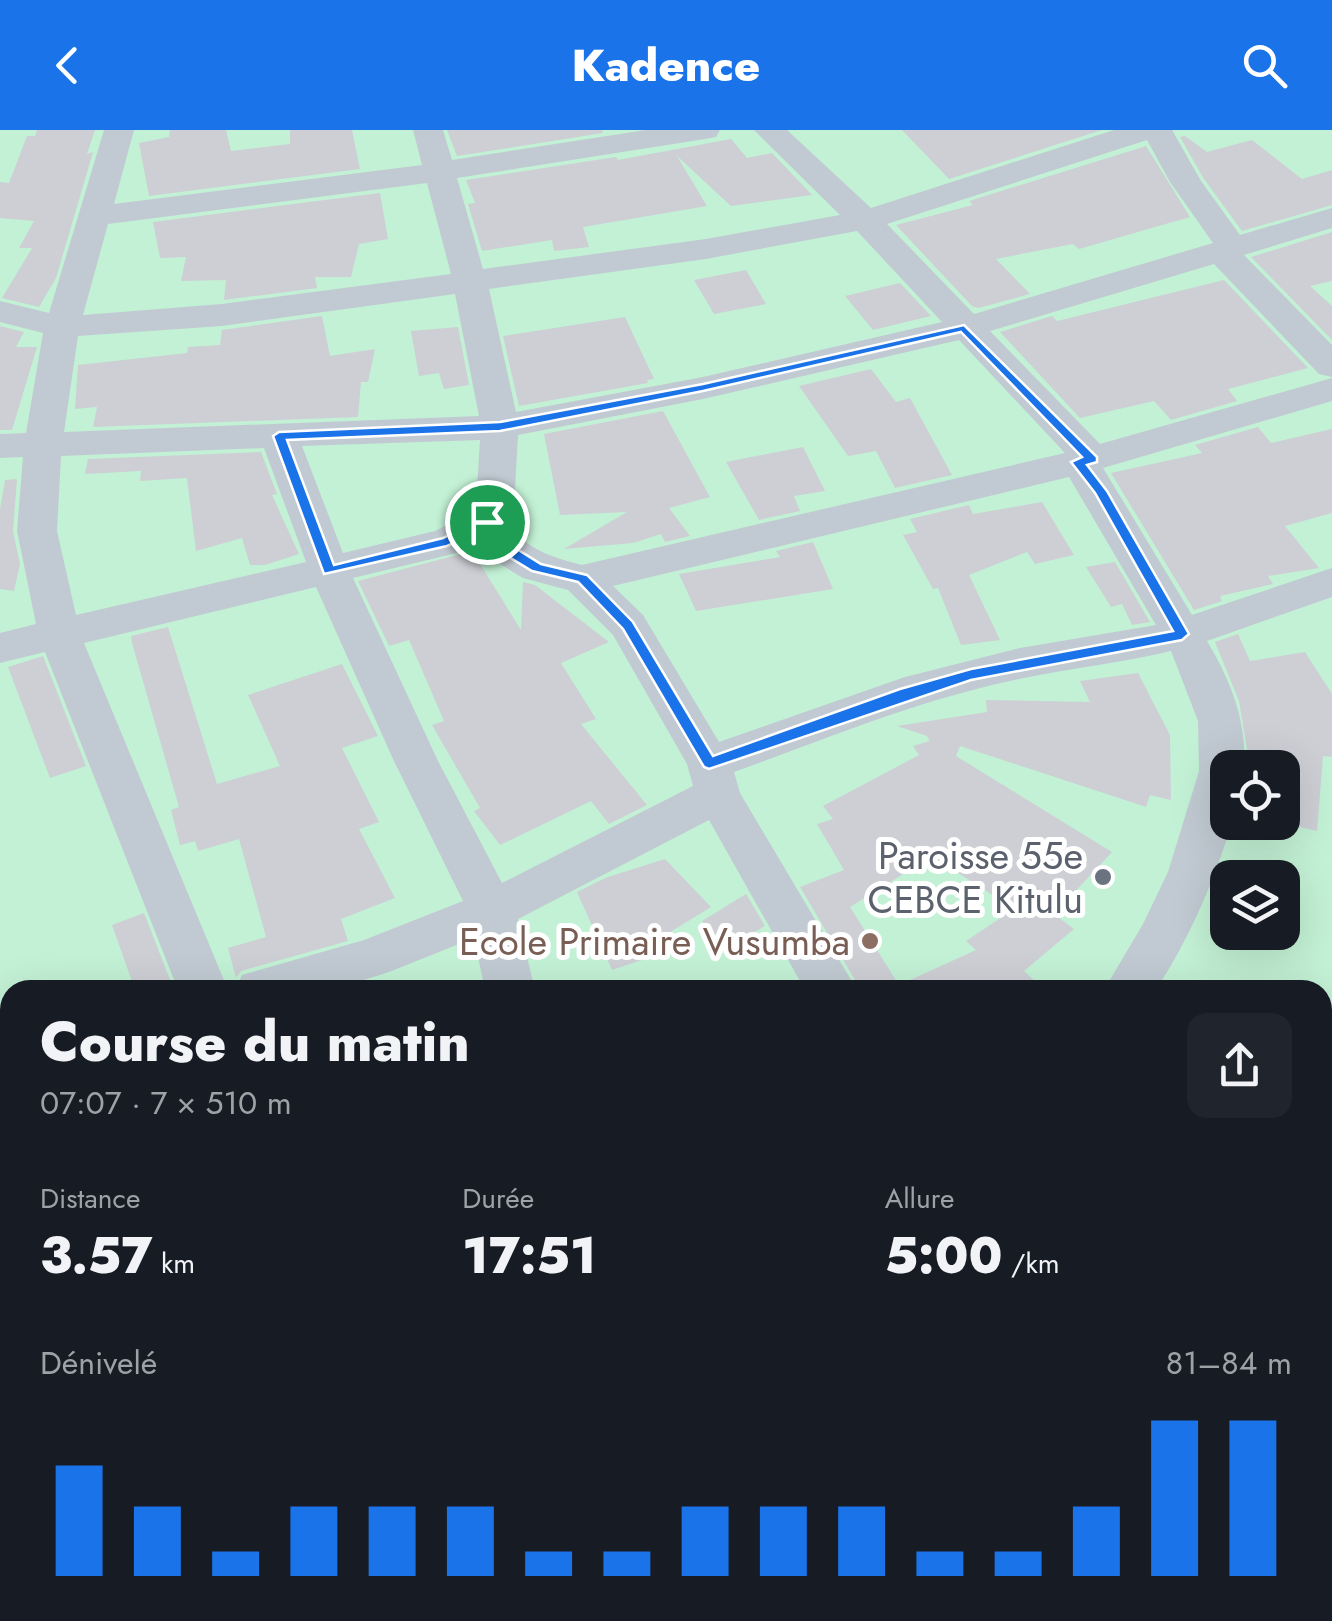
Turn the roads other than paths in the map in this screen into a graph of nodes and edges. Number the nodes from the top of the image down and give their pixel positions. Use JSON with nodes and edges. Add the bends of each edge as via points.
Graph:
{"nodes":[{"id":1,"x":119,"y":130,"type":"edge"},
{"id":2,"x":428,"y":130,"type":"edge"},
{"id":3,"x":706,"y":130,"type":"edge"},
{"id":4,"x":768,"y":130,"type":"edge"},
{"id":5,"x":1146,"y":130,"type":"edge"},
{"id":6,"x":1157,"y":130,"type":"edge"},
{"id":7,"x":438,"y":172,"type":"junction"},
{"id":8,"x":94,"y":216,"type":"junction"},
{"id":9,"x":1332,"y":218,"type":"edge"},
{"id":10,"x":864,"y":220,"type":"junction"},
{"id":11,"x":1227,"y":250,"type":"junction"},
{"id":12,"x":470,"y":282,"type":"junction"},
{"id":13,"x":0,"y":312,"type":"edge"},
{"id":14,"x":62,"y":327,"type":"junction"},
{"id":15,"x":964,"y":328,"type":"junction"},
{"id":16,"x":1332,"y":366,"type":"edge"},
{"id":17,"x":1332,"y":388,"type":"edge"},
{"id":18,"x":500,"y":426,"type":"junction"},
{"id":19,"x":279,"y":436,"type":"junction"},
{"id":20,"x":21,"y":446,"type":"edge"},
{"id":21,"x":1085,"y":461,"type":"junction"},
{"id":22,"x":487,"y":522,"type":"junction"},
{"id":23,"x":329,"y":570,"type":"junction"},
{"id":24,"x":582,"y":579,"type":"junction"},
{"id":25,"x":1332,"y":582,"type":"edge"},
{"id":26,"x":59,"y":634,"type":"junction"},
{"id":27,"x":1182,"y":634,"type":"junction"},
{"id":28,"x":0,"y":648,"type":"edge"},
{"id":29,"x":714,"y":779,"type":"junction"},
{"id":30,"x":492,"y":910,"type":"junction"},
{"id":31,"x":199,"y":980,"type":"edge"},
{"id":32,"x":295,"y":980,"type":"edge"},
{"id":33,"x":508,"y":980,"type":"edge"},
{"id":34,"x":826,"y":980,"type":"edge"},
{"id":35,"x":1137,"y":980,"type":"edge"}],
"edges":[{"from":1,"to":8,"type":"street"},
{"from":2,"to":7,"type":"street"},
{"from":3,"to":7,"type":"street"},
{"from":4,"to":10,"type":"street"},
{"from":5,"to":10,"type":"street"},
{"from":6,"to":11,"type":"street"},
{"from":7,"to":8,"type":"street"},
{"from":7,"to":12,"type":"street"},
{"from":8,"to":14,"type":"street"},
{"from":9,"to":11,"type":"street"},
{"from":10,"to":12,"type":"street"},
{"from":10,"to":15,"type":"street"},
{"from":11,"to":15,"type":"street"},
{"from":11,"to":16,"type":"street"},
{"from":12,"to":14,"type":"street"},
{"from":12,"to":18,"type":"street"},
{"from":13,"to":14,"type":"street"},
{"from":14,"to":20,"type":"street"},
{"from":15,"to":18,"type":"street"},
{"from":15,"to":21,"type":"street"},
{"from":17,"to":21,"type":"street"},
{"from":18,"to":19,"type":"street"},
{"from":18,"to":22,"type":"street"},
{"from":19,"to":20,"type":"street"},
{"from":19,"to":23,"type":"street"},
{"from":20,"to":26,"type":"street"},
{"from":21,"to":24,"type":"street"},
{"from":21,"to":27,"type":"street"},
{"from":22,"to":23,"type":"street","via":[[447,542]]},
{"from":22,"to":24,"type":"street","via":[[504,548],[537,568]]},
{"from":23,"to":26,"type":"street"},
{"from":23,"to":30,"type":"street"},
{"from":24,"to":29,"type":"street","via":[[628,625]]},
{"from":25,"to":27,"type":"street"},
{"from":26,"to":28,"type":"street"},
{"from":26,"to":31,"type":"street"},
{"from":27,"to":29,"type":"street","via":[[905,693]]},
{"from":27,"to":35,"type":"street","via":[[1209,689],[1223,742],[1219,783],[1206,833]]},
{"from":29,"to":30,"type":"street"},
{"from":29,"to":34,"type":"street"},
{"from":30,"to":32,"type":"street","via":[[372,958]]},
{"from":30,"to":33,"type":"street"}]}
